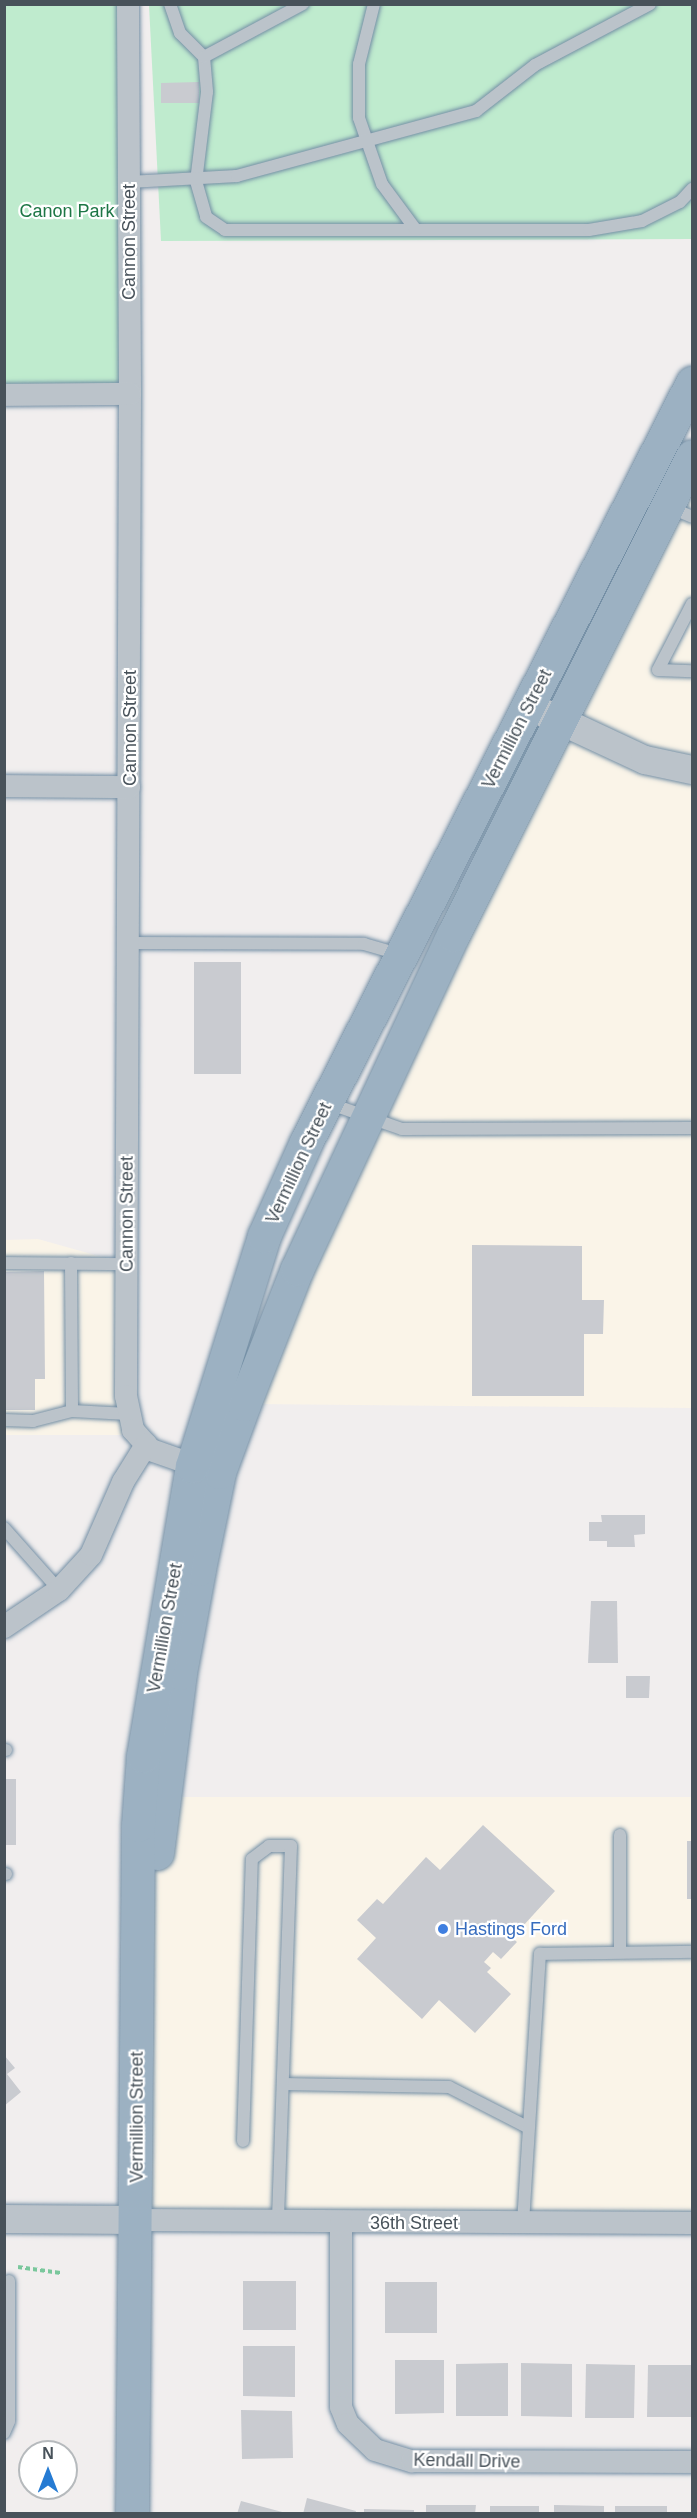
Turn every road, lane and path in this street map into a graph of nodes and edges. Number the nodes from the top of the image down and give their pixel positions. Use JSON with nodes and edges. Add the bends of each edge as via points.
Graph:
{"nodes":[{"id":1,"x":128,"y":4,"type":"edge"},
{"id":2,"x":170,"y":4,"type":"edge"},
{"id":3,"x":303,"y":4,"type":"edge"},
{"id":4,"x":374,"y":4,"type":"edge"},
{"id":5,"x":650,"y":4,"type":"edge"},
{"id":6,"x":204,"y":57,"type":"junction"},
{"id":7,"x":364,"y":139,"type":"junction"},
{"id":8,"x":196,"y":181,"type":"junction"},
{"id":9,"x":129,"y":182,"type":"junction"},
{"id":10,"x":692,"y":192,"type":"edge"},
{"id":11,"x":416,"y":230,"type":"junction"},
{"id":12,"x":693,"y":383,"type":"edge"},
{"id":13,"x":130,"y":394,"type":"junction"},
{"id":14,"x":4,"y":395,"type":"edge"},
{"id":15,"x":693,"y":456,"type":"edge"},
{"id":16,"x":680,"y":512,"type":"edge"},
{"id":17,"x":693,"y":604,"type":"edge"},
{"id":18,"x":693,"y":671,"type":"edge"},
{"id":19,"x":529,"y":706,"type":"junction"},
{"id":20,"x":560,"y":723,"type":"junction"},
{"id":21,"x":693,"y":770,"type":"edge"},
{"id":22,"x":4,"y":786,"type":"edge"},
{"id":23,"x":129,"y":787,"type":"junction"},
{"id":24,"x":129,"y":943,"type":"junction"},
{"id":25,"x":400,"y":954,"type":"junction"},
{"id":26,"x":328,"y":1103,"type":"junction"},
{"id":27,"x":368,"y":1118,"type":"junction"},
{"id":28,"x":693,"y":1128,"type":"edge"},
{"id":29,"x":4,"y":1263,"type":"edge"},
{"id":30,"x":71,"y":1263,"type":"junction"},
{"id":31,"x":127,"y":1264,"type":"junction"},
{"id":32,"x":72,"y":1411,"type":"junction"},
{"id":33,"x":128,"y":1414,"type":"junction"},
{"id":34,"x":4,"y":1420,"type":"edge"},
{"id":35,"x":146,"y":1445,"type":"junction"},
{"id":36,"x":206,"y":1469,"type":"junction"},
{"id":37,"x":4,"y":1528,"type":"edge"},
{"id":38,"x":59,"y":1590,"type":"junction"},
{"id":39,"x":4,"y":1627,"type":"edge"},
{"id":40,"x":620,"y":1835,"type":"dead end"},
{"id":41,"x":620,"y":1952,"type":"junction"},
{"id":42,"x":693,"y":1952,"type":"edge"},
{"id":43,"x":283,"y":2084,"type":"junction"},
{"id":44,"x":527,"y":2127,"type":"junction"},
{"id":45,"x":243,"y":2141,"type":"dead end"},
{"id":46,"x":4,"y":2219,"type":"edge"},
{"id":47,"x":136,"y":2220,"type":"junction"},
{"id":48,"x":278,"y":2223,"type":"junction"},
{"id":49,"x":341,"y":2223,"type":"junction"},
{"id":50,"x":523,"y":2223,"type":"junction"},
{"id":51,"x":693,"y":2223,"type":"edge"},
{"id":52,"x":16,"y":2267,"type":"dead end"},
{"id":53,"x":61,"y":2273,"type":"dead end"},
{"id":54,"x":9,"y":2281,"type":"dead end"},
{"id":55,"x":4,"y":2433,"type":"edge"},
{"id":56,"x":693,"y":2462,"type":"edge"},
{"id":57,"x":132,"y":2514,"type":"edge"}],
"edges":[{"from":1,"to":9,"type":"street","name":"Cannon Street"},
{"from":2,"to":6,"type":"lane","via":[[180,33]]},
{"from":3,"to":6,"type":"lane"},
{"from":4,"to":7,"type":"lane","via":[[359,64],[359,118]]},
{"from":5,"to":7,"type":"lane","via":[[535,65],[476,111]]},
{"from":6,"to":8,"type":"lane","via":[[207,92]]},
{"from":7,"to":8,"type":"lane","via":[[237,176]]},
{"from":7,"to":11,"type":"lane","via":[[382,184]]},
{"from":8,"to":9,"type":"lane"},
{"from":8,"to":11,"type":"lane","via":[[206,217],[225,230]]},
{"from":9,"to":13,"type":"street","name":"Cannon Street"},
{"from":10,"to":11,"type":"lane","via":[[651,217],[614,227]]},
{"from":12,"to":19,"type":"highway","name":"Vermillion Street"},
{"from":13,"to":14,"type":"street"},
{"from":13,"to":23,"type":"street","name":"Cannon Street"},
{"from":15,"to":16,"type":"highway","name":"Vermillion Street"},
{"from":16,"to":20,"type":"highway","name":"Vermillion Street"},
{"from":17,"to":18,"type":"lane","via":[[658,670]]},
{"from":19,"to":20,"type":"street"},
{"from":19,"to":25,"type":"highway","name":"Vermillion Street"},
{"from":20,"to":21,"type":"street","via":[[645,760]]},
{"from":20,"to":27,"type":"highway","name":"Vermillion Street","via":[[453,935]]},
{"from":22,"to":23,"type":"street"},
{"from":23,"to":24,"type":"street","name":"Cannon Street"},
{"from":24,"to":25,"type":"lane","via":[[364,944]]},
{"from":24,"to":31,"type":"street","name":"Cannon Street"},
{"from":25,"to":26,"type":"highway","name":"Vermillion Street"},
{"from":26,"to":27,"type":"lane"},
{"from":26,"to":36,"type":"highway","name":"Vermillion Street","via":[[264,1236]]},
{"from":27,"to":28,"type":"lane","via":[[402,1129],[450,1131]]},
{"from":27,"to":36,"type":"highway","name":"Vermillion Street"},
{"from":29,"to":30,"type":"lane"},
{"from":30,"to":31,"type":"lane"},
{"from":30,"to":32,"type":"lane"},
{"from":31,"to":33,"type":"street","name":"Cannon Street"},
{"from":32,"to":33,"type":"lane"},
{"from":32,"to":34,"type":"lane","via":[[33,1421]]},
{"from":33,"to":35,"type":"street","name":"Cannon Street","via":[[133,1430]]},
{"from":35,"to":36,"type":"street","name":"Cannon Street","via":[[162,1457]]},
{"from":35,"to":38,"type":"street","via":[[123,1482],[91,1555]]},
{"from":36,"to":47,"type":"highway","name":"Vermillion Street","via":[[138,2013]]},
{"from":37,"to":38,"type":"lane"},
{"from":38,"to":39,"type":"street"},
{"from":40,"to":41,"type":"lane"},
{"from":41,"to":42,"type":"lane"},
{"from":41,"to":44,"type":"lane","via":[[540,1954]]},
{"from":43,"to":44,"type":"lane","via":[[449,2086]]},
{"from":43,"to":45,"type":"lane","via":[[291,1846],[269,1846],[252,1858]]},
{"from":43,"to":48,"type":"lane"},
{"from":44,"to":50,"type":"lane"},
{"from":46,"to":47,"type":"street"},
{"from":47,"to":48,"type":"street","name":"36th Street"},
{"from":47,"to":57,"type":"highway","name":"Vermillion Street"},
{"from":48,"to":49,"type":"street","name":"36th Street"},
{"from":49,"to":50,"type":"street","name":"36th Street"},
{"from":49,"to":56,"type":"street","name":"Kendall Drive","via":[[341,2407],[348,2424],[375,2450],[412,2461]]},
{"from":50,"to":51,"type":"street","name":"36th Street"},
{"from":52,"to":53,"type":"path"},
{"from":54,"to":55,"type":"lane","via":[[9,2421]]}]}
